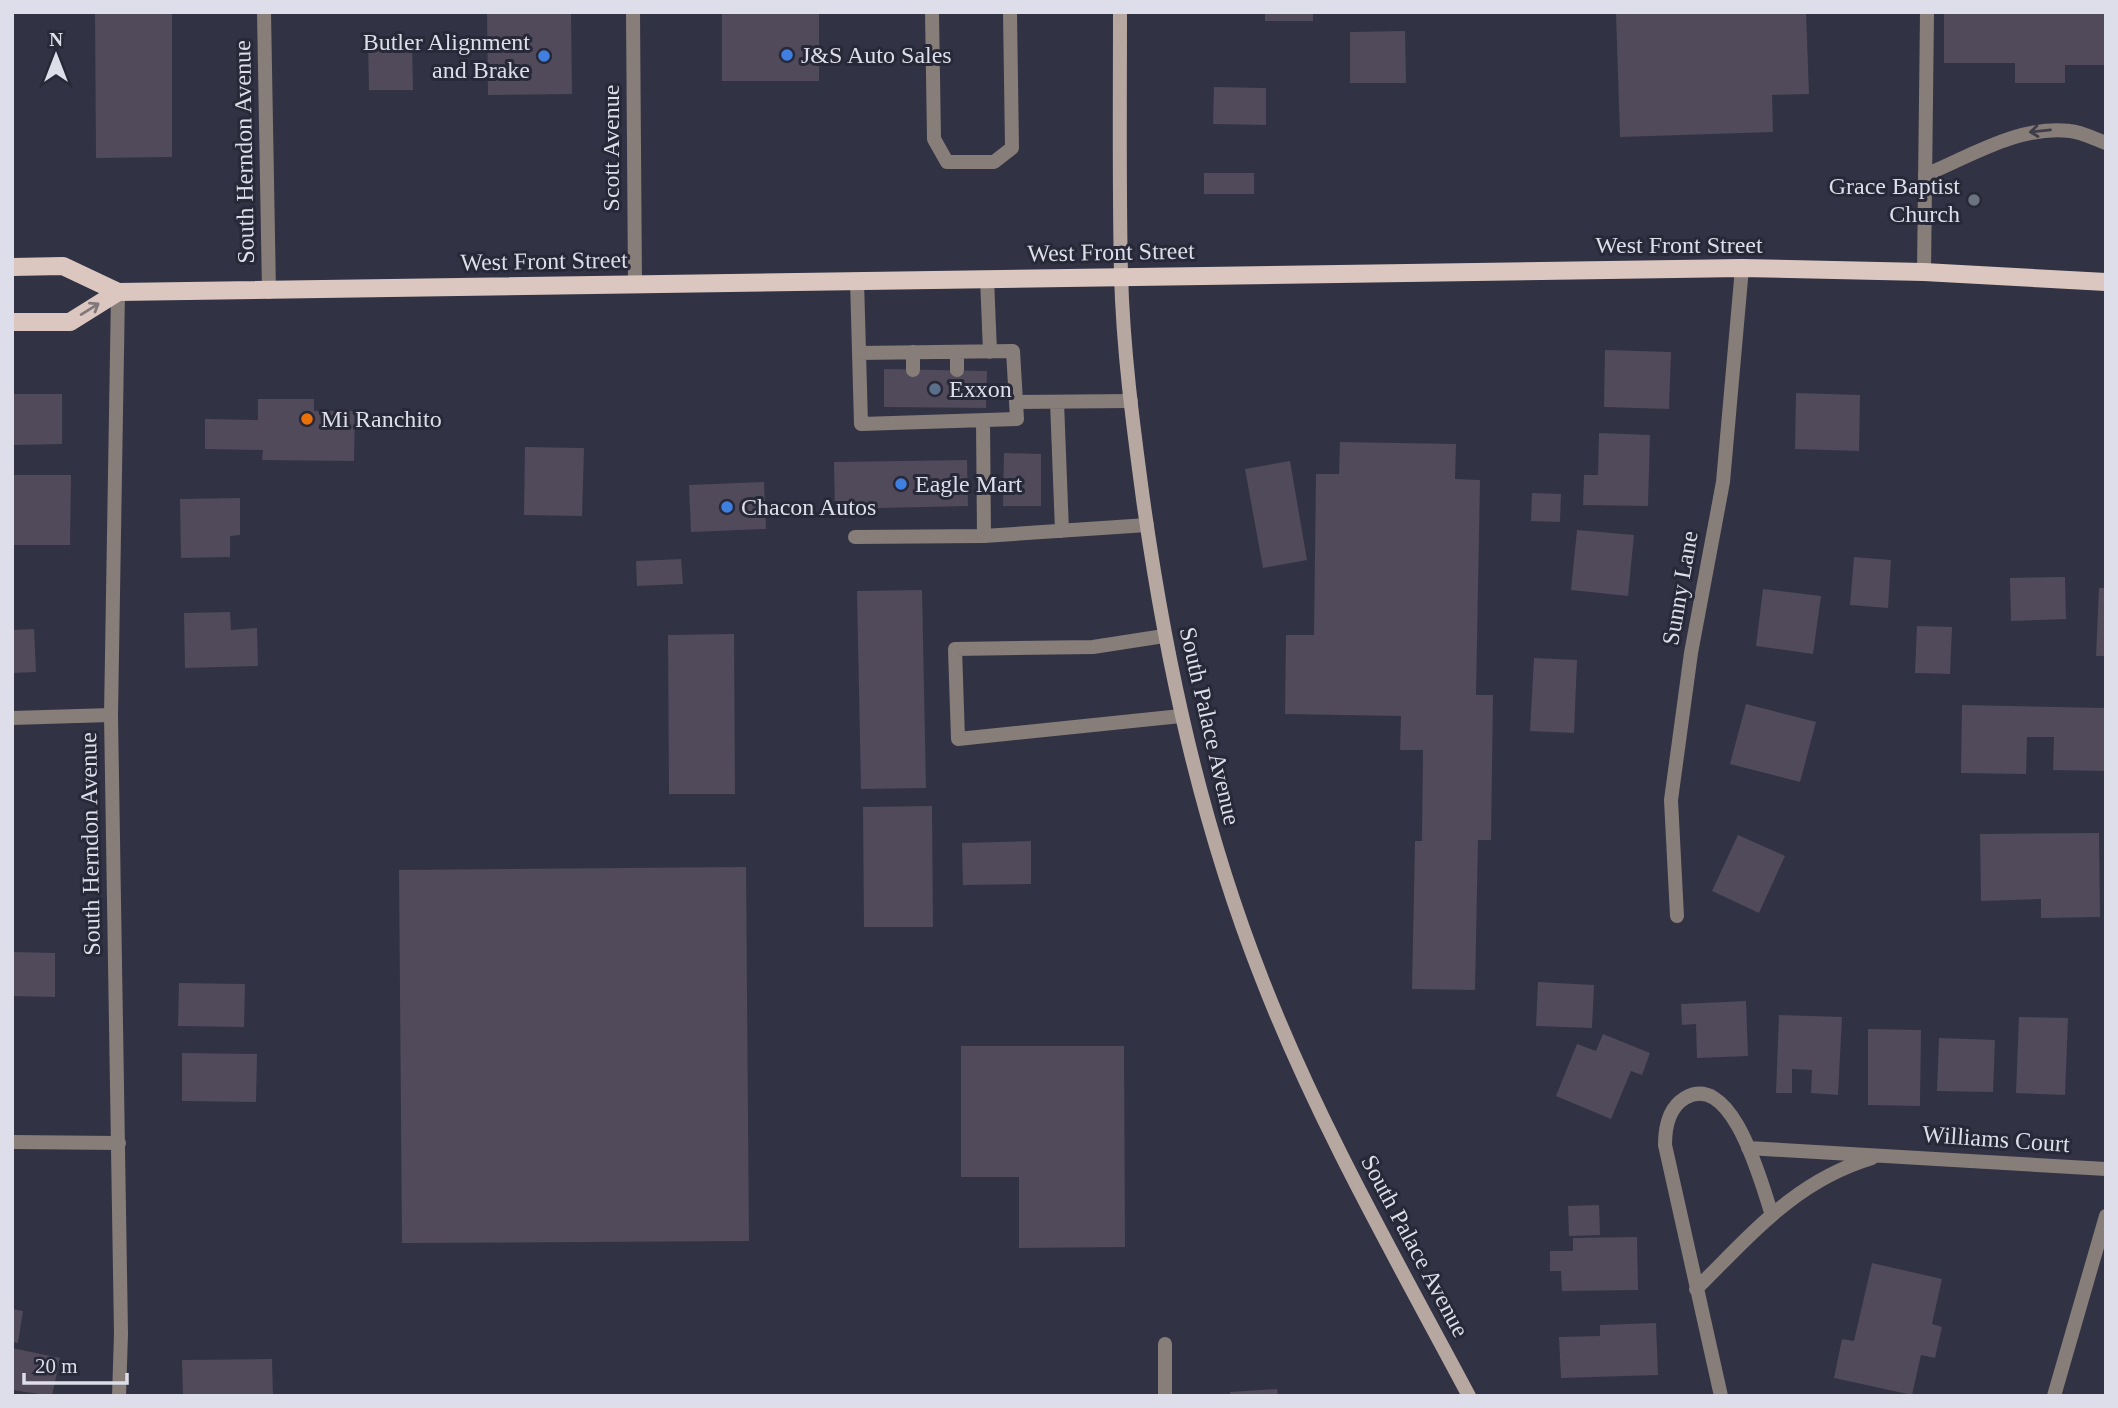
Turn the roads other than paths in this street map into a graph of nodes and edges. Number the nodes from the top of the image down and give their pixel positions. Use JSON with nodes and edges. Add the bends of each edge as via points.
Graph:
{"nodes":[{"id":1,"x":264,"y":12,"type":"edge"},
{"id":2,"x":633,"y":12,"type":"edge"},
{"id":3,"x":932,"y":12,"type":"edge"},
{"id":4,"x":1010,"y":12,"type":"edge"},
{"id":5,"x":1120,"y":12,"type":"edge"},
{"id":6,"x":1927,"y":12,"type":"edge"},
{"id":7,"x":2106,"y":143,"type":"edge"},
{"id":8,"x":1925,"y":175,"type":"junction"},
{"id":9,"x":12,"y":267,"type":"edge"},
{"id":10,"x":1742,"y":268,"type":"junction"},
{"id":11,"x":1924,"y":272,"type":"junction"},
{"id":12,"x":1121,"y":276,"type":"junction"},
{"id":13,"x":987,"y":278,"type":"junction"},
{"id":14,"x":857,"y":280,"type":"junction"},
{"id":15,"x":2106,"y":282,"type":"edge"},
{"id":16,"x":635,"y":283,"type":"junction"},
{"id":17,"x":118,"y":292,"type":"junction"},
{"id":18,"x":268,"y":292,"type":"junction"},
{"id":19,"x":12,"y":322,"type":"edge"},
{"id":20,"x":914,"y":352,"type":"junction"},
{"id":21,"x":957,"y":352,"type":"junction"},
{"id":22,"x":990,"y":352,"type":"junction"},
{"id":23,"x":859,"y":353,"type":"junction"},
{"id":24,"x":913,"y":370,"type":"dead end"},
{"id":25,"x":957,"y":370,"type":"dead end"},
{"id":26,"x":1131,"y":401,"type":"junction"},
{"id":27,"x":1016,"y":402,"type":"junction"},
{"id":28,"x":1057,"y":402,"type":"junction"},
{"id":29,"x":983,"y":421,"type":"junction"},
{"id":30,"x":1147,"y":525,"type":"junction"},
{"id":31,"x":1062,"y":531,"type":"junction"},
{"id":32,"x":984,"y":536,"type":"junction"},
{"id":33,"x":855,"y":537,"type":"dead end"},
{"id":34,"x":1164,"y":636,"type":"junction"},
{"id":35,"x":111,"y":715,"type":"junction"},
{"id":36,"x":1181,"y":716,"type":"junction"},
{"id":37,"x":12,"y":718,"type":"edge"},
{"id":38,"x":1677,"y":916,"type":"dead end"},
{"id":39,"x":12,"y":1142,"type":"edge"},
{"id":40,"x":118,"y":1143,"type":"junction"},
{"id":41,"x":1748,"y":1147,"type":"junction"},
{"id":42,"x":1884,"y":1155,"type":"junction"},
{"id":43,"x":2106,"y":1169,"type":"edge"},
{"id":44,"x":1772,"y":1215,"type":"junction"},
{"id":45,"x":2106,"y":1216,"type":"edge"},
{"id":46,"x":1696,"y":1289,"type":"junction"},
{"id":47,"x":1165,"y":1344,"type":"dead end"},
{"id":48,"x":119,"y":1396,"type":"edge"},
{"id":49,"x":1165,"y":1396,"type":"edge"},
{"id":50,"x":1469,"y":1396,"type":"edge"},
{"id":51,"x":1721,"y":1396,"type":"edge"},
{"id":52,"x":2054,"y":1396,"type":"edge"}],
"edges":[{"from":1,"to":18,"type":"street","name":"South Herndon Avenue"},
{"from":2,"to":16,"type":"street","name":"Scott Avenue"},
{"from":3,"to":4,"type":"street","via":[[934,139],[947,162],[994,162],[1012,148]]},
{"from":5,"to":12,"type":"main road","name":"South Palace Avenue"},
{"from":6,"to":8,"type":"street"},
{"from":7,"to":8,"type":"street","one_way":true,"via":[[2073,131],[2045,129],[2024,133]]},
{"from":8,"to":11,"type":"street"},
{"from":9,"to":17,"type":"main road","name":"West Front Street","via":[[63,266]]},
{"from":10,"to":11,"type":"main road","name":"West Front Street"},
{"from":10,"to":12,"type":"main road","name":"West Front Street"},
{"from":10,"to":38,"type":"street","name":"Sunny Lane","via":[[1723,482],[1691,653],[1671,800]]},
{"from":11,"to":15,"type":"main road","name":"West Front Street"},
{"from":12,"to":13,"type":"main road","name":"West Front Street"},
{"from":12,"to":26,"type":"main road","name":"South Palace Avenue"},
{"from":13,"to":14,"type":"main road","name":"West Front Street"},
{"from":13,"to":22,"type":"street"},
{"from":14,"to":16,"type":"main road","name":"West Front Street"},
{"from":14,"to":23,"type":"street"},
{"from":16,"to":18,"type":"main road","name":"West Front Street"},
{"from":17,"to":18,"type":"main road","name":"West Front Street"},
{"from":19,"to":17,"type":"main road","one_way":true,"via":[[70,322]]},
{"from":17,"to":35,"type":"street","name":"South Herndon Avenue"},
{"from":20,"to":21,"type":"street"},
{"from":20,"to":23,"type":"street"},
{"from":20,"to":24,"type":"street"},
{"from":21,"to":22,"type":"street"},
{"from":21,"to":25,"type":"street"},
{"from":22,"to":27,"type":"street","via":[[1013,351]]},
{"from":23,"to":29,"type":"street","via":[[861,424],[914,415],[959,415]]},
{"from":26,"to":28,"type":"street"},
{"from":26,"to":30,"type":"main road","name":"South Palace Avenue"},
{"from":27,"to":28,"type":"street"},
{"from":27,"to":29,"type":"street","via":[[1017,419]]},
{"from":28,"to":31,"type":"street"},
{"from":29,"to":32,"type":"street"},
{"from":30,"to":31,"type":"street"},
{"from":30,"to":34,"type":"main road","name":"South Palace Avenue"},
{"from":31,"to":32,"type":"street"},
{"from":32,"to":33,"type":"street"},
{"from":34,"to":36,"type":"main road","name":"South Palace Avenue"},
{"from":34,"to":36,"type":"street","via":[[1093,647],[954,649],[958,739]]},
{"from":35,"to":37,"type":"street"},
{"from":35,"to":40,"type":"street","name":"South Herndon Avenue"},
{"from":36,"to":50,"type":"main road","name":"South Palace Avenue","via":[[1213,838],[1283,1030],[1340,1154]]},
{"from":39,"to":40,"type":"street"},
{"from":40,"to":48,"type":"street","name":"South Herndon Avenue"},
{"from":41,"to":42,"type":"street","name":"Williams Court"},
{"from":41,"to":44,"type":"street"},
{"from":41,"to":46,"type":"street","via":[[1720,1100],[1685,1097],[1667,1119],[1665,1145]]},
{"from":42,"to":43,"type":"street","name":"Williams Court"},
{"from":42,"to":44,"type":"street","name":"Williams Court","via":[[1823,1176]]},
{"from":44,"to":46,"type":"street","name":"Williams Court"},
{"from":45,"to":52,"type":"street"},
{"from":46,"to":51,"type":"street"},
{"from":47,"to":49,"type":"street"}]}
